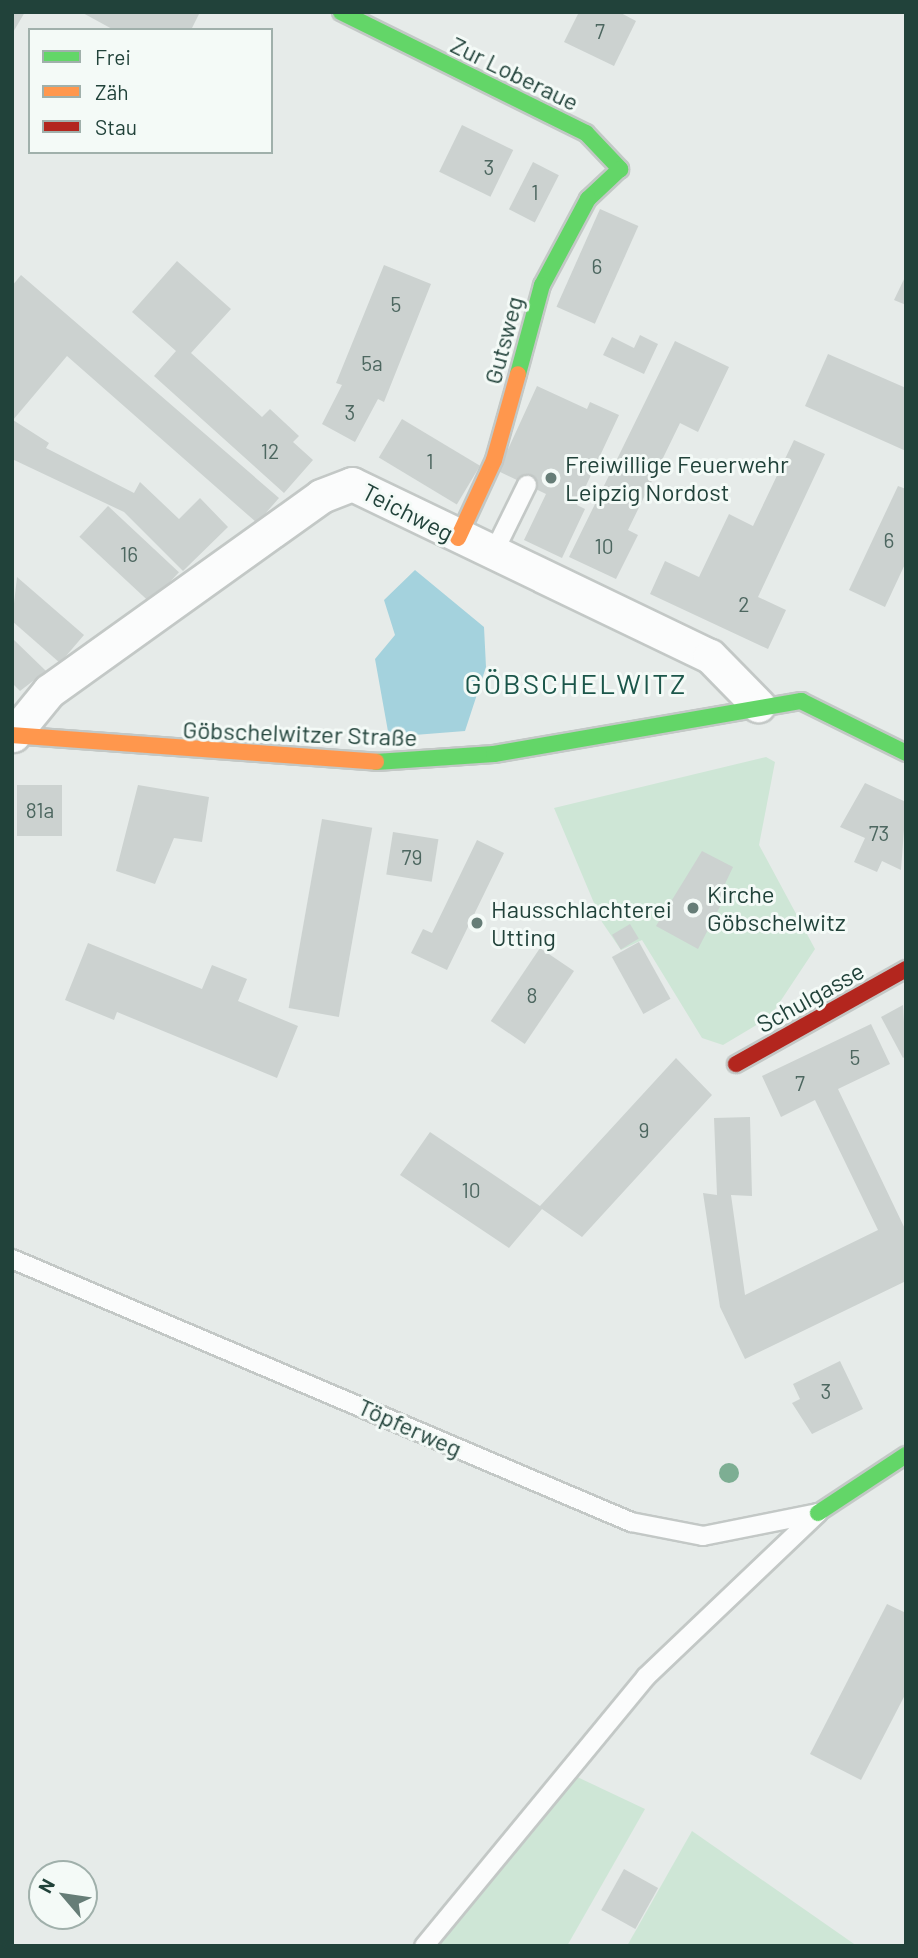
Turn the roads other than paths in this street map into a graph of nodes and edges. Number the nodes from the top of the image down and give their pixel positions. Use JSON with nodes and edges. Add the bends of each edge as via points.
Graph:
{"nodes":[{"id":1,"x":341,"y":12,"type":"edge"},
{"id":2,"x":620,"y":169,"type":"joint"},
{"id":3,"x":527,"y":485,"type":"dead end"},
{"id":4,"x":458,"y":538,"type":"junction"},
{"id":5,"x":494,"y":554,"type":"junction"},
{"id":6,"x":758,"y":705,"type":"junction"},
{"id":7,"x":13,"y":735,"type":"edge"},
{"id":8,"x":906,"y":753,"type":"edge"},
{"id":9,"x":906,"y":969,"type":"edge"},
{"id":10,"x":736,"y":1064,"type":"dead end"},
{"id":11,"x":12,"y":1259,"type":"edge"},
{"id":12,"x":906,"y":1455,"type":"edge"},
{"id":13,"x":818,"y":1513,"type":"junction"},
{"id":14,"x":424,"y":1946,"type":"edge"}],
"edges":[{"from":1,"to":2,"type":"street","name":"Zur Loberaue","via":[[586,133]]},
{"from":2,"to":4,"type":"street","name":"Gutsweg","via":[[588,199],[541,285],[494,460]]},
{"from":3,"to":5,"type":"lane"},
{"from":4,"to":5,"type":"street","name":"Teichweg"},
{"from":4,"to":7,"type":"street","name":"Teichweg","via":[[352,484],[321,496],[49,691]]},
{"from":5,"to":6,"type":"street","name":"Teichweg","via":[[710,656]]},
{"from":6,"to":7,"type":"street","name":"Göbschelwitzer Straße","via":[[494,754],[384,763]]},
{"from":6,"to":8,"type":"street","name":"Göbschelwitzer Straße","via":[[801,701]]},
{"from":9,"to":10,"type":"street","name":"Schulgasse"},
{"from":11,"to":13,"type":"lane","name":"Töpferweg","via":[[631,1522],[703,1536]]},
{"from":12,"to":13,"type":"street","name":"Töpferweg"},
{"from":13,"to":14,"type":"lane","name":"Töpferweg","via":[[646,1677]]}]}
